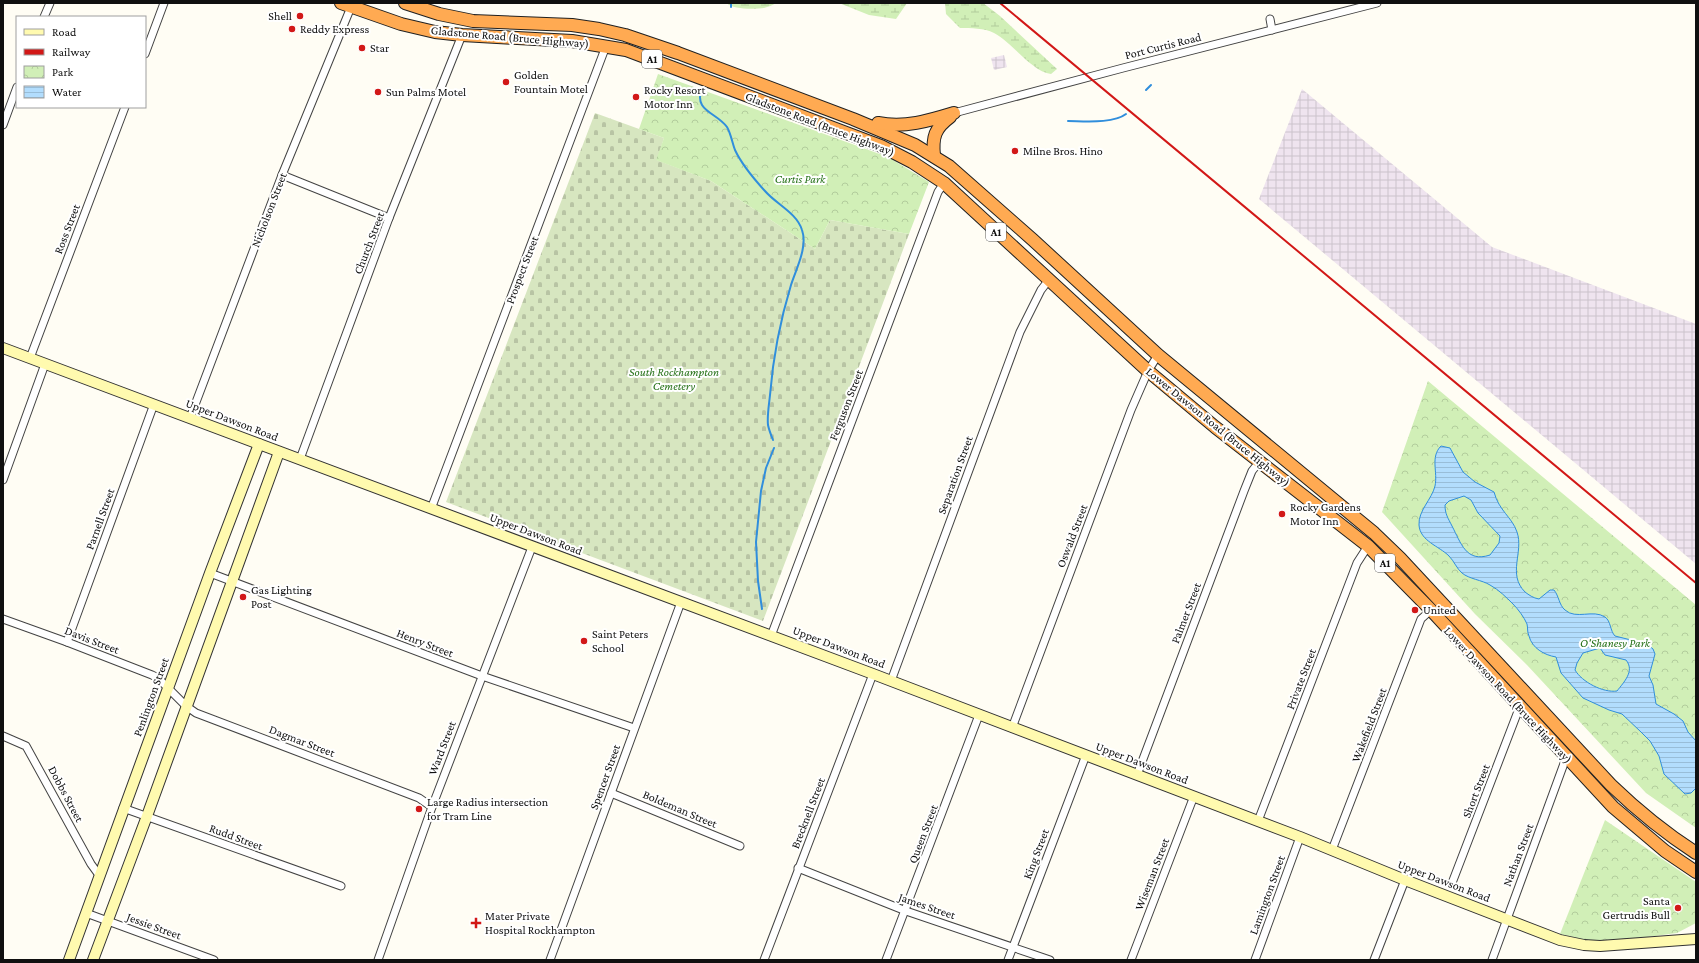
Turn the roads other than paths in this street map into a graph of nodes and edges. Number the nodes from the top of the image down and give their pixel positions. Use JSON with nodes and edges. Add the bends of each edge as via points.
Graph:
{"nodes":[{"id":1,"x":50,"y":3,"type":"edge"},
{"id":2,"x":164,"y":3,"type":"edge"},
{"id":3,"x":405,"y":3,"type":"edge"},
{"id":4,"x":1377,"y":3,"type":"edge"},
{"id":5,"x":348,"y":4,"type":"edge"},
{"id":6,"x":44,"y":16,"type":"edge"},
{"id":7,"x":1270,"y":19,"type":"dead end"},
{"id":8,"x":1272,"y":30,"type":"junction"},
{"id":9,"x":611,"y":31,"type":"junction"},
{"id":10,"x":462,"y":35,"type":"junction"},
{"id":11,"x":606,"y":46,"type":"junction"},
{"id":12,"x":146,"y":51,"type":"edge"},
{"id":13,"x":16,"y":90,"type":"edge"},
{"id":14,"x":125,"y":108,"type":"edge"},
{"id":15,"x":954,"y":114,"type":"junction"},
{"id":16,"x":853,"y":119,"type":"junction"},
{"id":17,"x":3,"y":126,"type":"edge"},
{"id":18,"x":934,"y":156,"type":"junction"},
{"id":19,"x":949,"y":166,"type":"joint"},
{"id":20,"x":282,"y":175,"type":"junction"},
{"id":21,"x":944,"y":183,"type":"junction"},
{"id":22,"x":389,"y":218,"type":"junction"},
{"id":23,"x":1048,"y":281,"type":"junction"},
{"id":24,"x":3,"y":348,"type":"edge"},
{"id":25,"x":1158,"y":355,"type":"junction"},
{"id":26,"x":30,"y":358,"type":"junction"},
{"id":27,"x":45,"y":364,"type":"junction"},
{"id":28,"x":1148,"y":372,"type":"junction"},
{"id":29,"x":154,"y":404,"type":"junction"},
{"id":30,"x":190,"y":418,"type":"junction"},
{"id":31,"x":259,"y":444,"type":"junction"},
{"id":32,"x":279,"y":452,"type":"junction"},
{"id":33,"x":300,"y":459,"type":"junction"},
{"id":34,"x":1260,"y":461,"type":"junction"},
{"id":35,"x":3,"y":480,"type":"edge"},
{"id":36,"x":431,"y":509,"type":"junction"},
{"id":37,"x":1368,"y":546,"type":"junction"},
{"id":38,"x":532,"y":547,"type":"junction"},
{"id":39,"x":210,"y":573,"type":"junction"},
{"id":40,"x":231,"y":582,"type":"junction"},
{"id":41,"x":681,"y":602,"type":"junction"},
{"id":42,"x":1431,"y":610,"type":"junction"},
{"id":43,"x":3,"y":619,"type":"edge"},
{"id":44,"x":771,"y":636,"type":"junction"},
{"id":45,"x":67,"y":642,"type":"junction"},
{"id":46,"x":873,"y":674,"type":"junction"},
{"id":47,"x":482,"y":676,"type":"junction"},
{"id":48,"x":891,"y":681,"type":"junction"},
{"id":49,"x":168,"y":689,"type":"junction"},
{"id":50,"x":186,"y":706,"type":"junction"},
{"id":51,"x":1520,"y":706,"type":"junction"},
{"id":52,"x":979,"y":715,"type":"junction"},
{"id":53,"x":634,"y":728,"type":"junction"},
{"id":54,"x":1012,"y":728,"type":"junction"},
{"id":55,"x":3,"y":736,"type":"edge"},
{"id":56,"x":1086,"y":755,"type":"junction"},
{"id":57,"x":1566,"y":758,"type":"junction"},
{"id":58,"x":1137,"y":775,"type":"junction"},
{"id":59,"x":612,"y":793,"type":"junction"},
{"id":60,"x":1194,"y":796,"type":"junction"},
{"id":61,"x":432,"y":807,"type":"junction"},
{"id":62,"x":123,"y":808,"type":"junction"},
{"id":63,"x":147,"y":816,"type":"junction"},
{"id":64,"x":1258,"y":821,"type":"junction"},
{"id":65,"x":1666,"y":834,"type":"junction"},
{"id":66,"x":1300,"y":837,"type":"junction"},
{"id":67,"x":740,"y":846,"type":"dead end"},
{"id":68,"x":1696,"y":846,"type":"edge"},
{"id":69,"x":1332,"y":850,"type":"junction"},
{"id":70,"x":1696,"y":853,"type":"edge"},
{"id":71,"x":798,"y":868,"type":"junction"},
{"id":72,"x":1696,"y":872,"type":"edge"},
{"id":73,"x":99,"y":875,"type":"junction"},
{"id":74,"x":1405,"y":880,"type":"junction"},
{"id":75,"x":1452,"y":883,"type":"dead end"},
{"id":76,"x":341,"y":886,"type":"dead end"},
{"id":77,"x":906,"y":911,"type":"junction"},
{"id":78,"x":86,"y":913,"type":"junction"},
{"id":79,"x":1506,"y":919,"type":"junction"},
{"id":80,"x":107,"y":921,"type":"junction"},
{"id":81,"x":1696,"y":931,"type":"edge"},
{"id":82,"x":1696,"y":939,"type":"edge"},
{"id":83,"x":1670,"y":940,"type":"junction"},
{"id":84,"x":1012,"y":947,"type":"junction"},
{"id":85,"x":69,"y":960,"type":"edge"},
{"id":86,"x":93,"y":960,"type":"edge"},
{"id":87,"x":214,"y":960,"type":"edge"},
{"id":88,"x":378,"y":960,"type":"edge"},
{"id":89,"x":550,"y":960,"type":"edge"},
{"id":90,"x":764,"y":960,"type":"edge"},
{"id":91,"x":886,"y":960,"type":"edge"},
{"id":92,"x":1008,"y":960,"type":"edge"},
{"id":93,"x":1050,"y":960,"type":"edge"},
{"id":94,"x":1131,"y":960,"type":"edge"},
{"id":95,"x":1255,"y":960,"type":"edge"},
{"id":96,"x":1374,"y":960,"type":"edge"},
{"id":97,"x":1492,"y":960,"type":"edge"}],
"edges":[{"from":1,"to":6,"type":"street"},
{"from":2,"to":12,"type":"street"},
{"from":3,"to":9,"type":"highway","name":"Gladstone Road (Bruce Highway)","number":"A1","via":[[472,21],[572,25]]},
{"from":4,"to":8,"type":"street","name":"Port Curtis Road"},
{"from":5,"to":10,"type":"highway","name":"Gladstone Road (Bruce Highway)","number":"A1","via":[[408,26]]},
{"from":5,"to":20,"type":"street","name":"Nicholson Street"},
{"from":7,"to":8,"type":"street"},
{"from":8,"to":15,"type":"street","name":"Port Curtis Road"},
{"from":9,"to":11,"type":"highway","name":"Prospect Street"},
{"from":9,"to":16,"type":"highway","name":"Gladstone Road (Bruce Highway)","number":"A1","via":[[672,51]]},
{"from":10,"to":11,"type":"highway","name":"Gladstone Road (Bruce Highway)","number":"A1","via":[[552,39]]},
{"from":10,"to":22,"type":"street","name":"Church Street"},
{"from":11,"to":21,"type":"highway","name":"Gladstone Road (Bruce Highway)","number":"A1","via":[[646,57],[881,146]]},
{"from":11,"to":36,"type":"street","name":"Prospect Street"},
{"from":13,"to":17,"type":"street"},
{"from":14,"to":26,"type":"street","name":"Ross Street"},
{"from":15,"to":16,"type":"highway","via":[[902,126]]},
{"from":15,"to":18,"type":"highway","via":[[936,130]]},
{"from":16,"to":18,"type":"highway","name":"Gladstone Road (Bruce Highway)","number":"A1","via":[[909,142]]},
{"from":18,"to":19,"type":"highway","name":"Gladstone Road (Bruce Highway)","number":"A1"},
{"from":19,"to":25,"type":"highway","name":"Lower Dawson Road (Bruce Highway)","number":"A1","via":[[1034,240]]},
{"from":20,"to":22,"type":"street"},
{"from":20,"to":30,"type":"street","name":"Nicholson Street"},
{"from":21,"to":23,"type":"highway","name":"Lower Dawson Road (Bruce Highway)","number":"A1"},
{"from":21,"to":44,"type":"street","name":"Ferguson Street","via":[[938,192]]},
{"from":22,"to":33,"type":"street","name":"Church Street"},
{"from":23,"to":28,"type":"highway","name":"Lower Dawson Road (Bruce Highway)","number":"A1"},
{"from":23,"to":48,"type":"street","name":"Separation Street","via":[[1020,332]]},
{"from":24,"to":26,"type":"street","name":"Upper Dawson Road"},
{"from":25,"to":28,"type":"street","name":"Oswald Street"},
{"from":25,"to":65,"type":"highway","name":"Lower Dawson Road (Bruce Highway)","number":"A1","via":[[1374,533],[1410,568],[1611,785]]},
{"from":26,"to":27,"type":"street","name":"Upper Dawson Road"},
{"from":27,"to":29,"type":"street","name":"Upper Dawson Road"},
{"from":27,"to":35,"type":"street"},
{"from":28,"to":34,"type":"highway","name":"Lower Dawson Road (Bruce Highway)","number":"A1"},
{"from":28,"to":54,"type":"street","name":"Oswald Street","via":[[1131,410]]},
{"from":29,"to":30,"type":"street","name":"Upper Dawson Road"},
{"from":29,"to":45,"type":"street","name":"Parnell Street"},
{"from":30,"to":31,"type":"street","name":"Upper Dawson Road"},
{"from":31,"to":32,"type":"street","name":"Upper Dawson Road"},
{"from":31,"to":39,"type":"street","name":"Penlington Street"},
{"from":32,"to":33,"type":"street","name":"Upper Dawson Road"},
{"from":32,"to":40,"type":"street"},
{"from":33,"to":36,"type":"street","name":"Upper Dawson Road"},
{"from":34,"to":37,"type":"highway","name":"Lower Dawson Road (Bruce Highway)","number":"A1"},
{"from":34,"to":58,"type":"street","name":"Palmer Street","via":[[1244,491]]},
{"from":36,"to":38,"type":"street","name":"Upper Dawson Road"},
{"from":37,"to":42,"type":"highway","name":"Lower Dawson Road (Bruce Highway)","number":"A1"},
{"from":37,"to":64,"type":"street","name":"Private Street","via":[[1357,563]]},
{"from":38,"to":41,"type":"street","name":"Upper Dawson Road"},
{"from":38,"to":47,"type":"street","name":"Ward Street"},
{"from":39,"to":40,"type":"street","name":"Henry Street"},
{"from":39,"to":49,"type":"street","name":"Penlington Street"},
{"from":40,"to":47,"type":"street","name":"Henry Street"},
{"from":40,"to":50,"type":"street"},
{"from":41,"to":44,"type":"street","name":"Upper Dawson Road"},
{"from":41,"to":53,"type":"street","name":"Spencer Street"},
{"from":42,"to":51,"type":"highway","name":"Lower Dawson Road (Bruce Highway)","number":"A1"},
{"from":42,"to":69,"type":"street","name":"Wakefield Street","via":[[1421,619]]},
{"from":43,"to":45,"type":"street","name":"Davis Street"},
{"from":44,"to":46,"type":"street","name":"Upper Dawson Road"},
{"from":45,"to":49,"type":"street","name":"Davis Street","via":[[158,678]]},
{"from":46,"to":48,"type":"street","name":"Upper Dawson Road"},
{"from":46,"to":71,"type":"street","name":"Brecknell Street"},
{"from":47,"to":53,"type":"street","name":"Henry Street"},
{"from":47,"to":61,"type":"street","name":"Ward Street"},
{"from":48,"to":52,"type":"street","name":"Upper Dawson Road"},
{"from":49,"to":50,"type":"street","name":"Dagmar Street"},
{"from":49,"to":62,"type":"street","name":"Penlington Street"},
{"from":50,"to":61,"type":"street","name":"Dagmar Street","via":[[196,713],[419,798]]},
{"from":50,"to":63,"type":"street"},
{"from":51,"to":57,"type":"highway","name":"Lower Dawson Road (Bruce Highway)","number":"A1"},
{"from":51,"to":75,"type":"street","name":"Short Street"},
{"from":52,"to":54,"type":"street","name":"Upper Dawson Road"},
{"from":52,"to":77,"type":"street","name":"Queen Street"},
{"from":53,"to":59,"type":"street","name":"Spencer Street"},
{"from":54,"to":56,"type":"street","name":"Upper Dawson Road"},
{"from":55,"to":73,"type":"street","name":"Dobbs Street","via":[[26,746]]},
{"from":56,"to":58,"type":"street","name":"Upper Dawson Road"},
{"from":56,"to":84,"type":"street","name":"King Street"},
{"from":57,"to":72,"type":"highway","name":"Lower Dawson Road (Bruce Highway)","number":"A1","via":[[1641,832]]},
{"from":57,"to":79,"type":"street","name":"Nathan Street"},
{"from":58,"to":60,"type":"street","name":"Upper Dawson Road"},
{"from":59,"to":67,"type":"street","name":"Boldeman Street"},
{"from":59,"to":89,"type":"street","name":"Spencer Street"},
{"from":60,"to":64,"type":"street","name":"Upper Dawson Road"},
{"from":60,"to":94,"type":"street","name":"Wiseman Street"},
{"from":61,"to":88,"type":"street","name":"Ward Street"},
{"from":62,"to":63,"type":"street","name":"Rudd Street"},
{"from":62,"to":73,"type":"street","name":"Penlington Street"},
{"from":63,"to":76,"type":"street","name":"Rudd Street"},
{"from":63,"to":80,"type":"street"},
{"from":64,"to":66,"type":"street","name":"Upper Dawson Road"},
{"from":65,"to":68,"type":"highway"},
{"from":65,"to":70,"type":"highway","name":"Lower Dawson Road (Bruce Highway)","number":"A1"},
{"from":66,"to":69,"type":"street","name":"Upper Dawson Road"},
{"from":66,"to":95,"type":"street","name":"Lamington Street"},
{"from":69,"to":74,"type":"street","name":"Upper Dawson Road"},
{"from":71,"to":77,"type":"street","name":"James Street"},
{"from":71,"to":90,"type":"street","name":"Brecknell Street"},
{"from":73,"to":78,"type":"street","name":"Penlington Street"},
{"from":74,"to":79,"type":"street","name":"Upper Dawson Road"},
{"from":74,"to":96,"type":"street"},
{"from":77,"to":84,"type":"street","name":"James Street"},
{"from":77,"to":91,"type":"street","name":"Queen Street"},
{"from":78,"to":80,"type":"street","name":"Jessie Street"},
{"from":78,"to":85,"type":"street","name":"Penlington Street"},
{"from":79,"to":83,"type":"street","name":"Upper Dawson Road","via":[[1560,940],[1584,945]]},
{"from":79,"to":97,"type":"street","name":"Nathan Street"},
{"from":80,"to":86,"type":"street"},
{"from":80,"to":87,"type":"street","name":"Jessie Street"},
{"from":81,"to":83,"type":"street","name":"Upper Dawson Road"},
{"from":82,"to":83,"type":"street","name":"Upper Dawson Road"},
{"from":84,"to":92,"type":"street","name":"King Street"},
{"from":84,"to":93,"type":"street","name":"James Street"}]}
